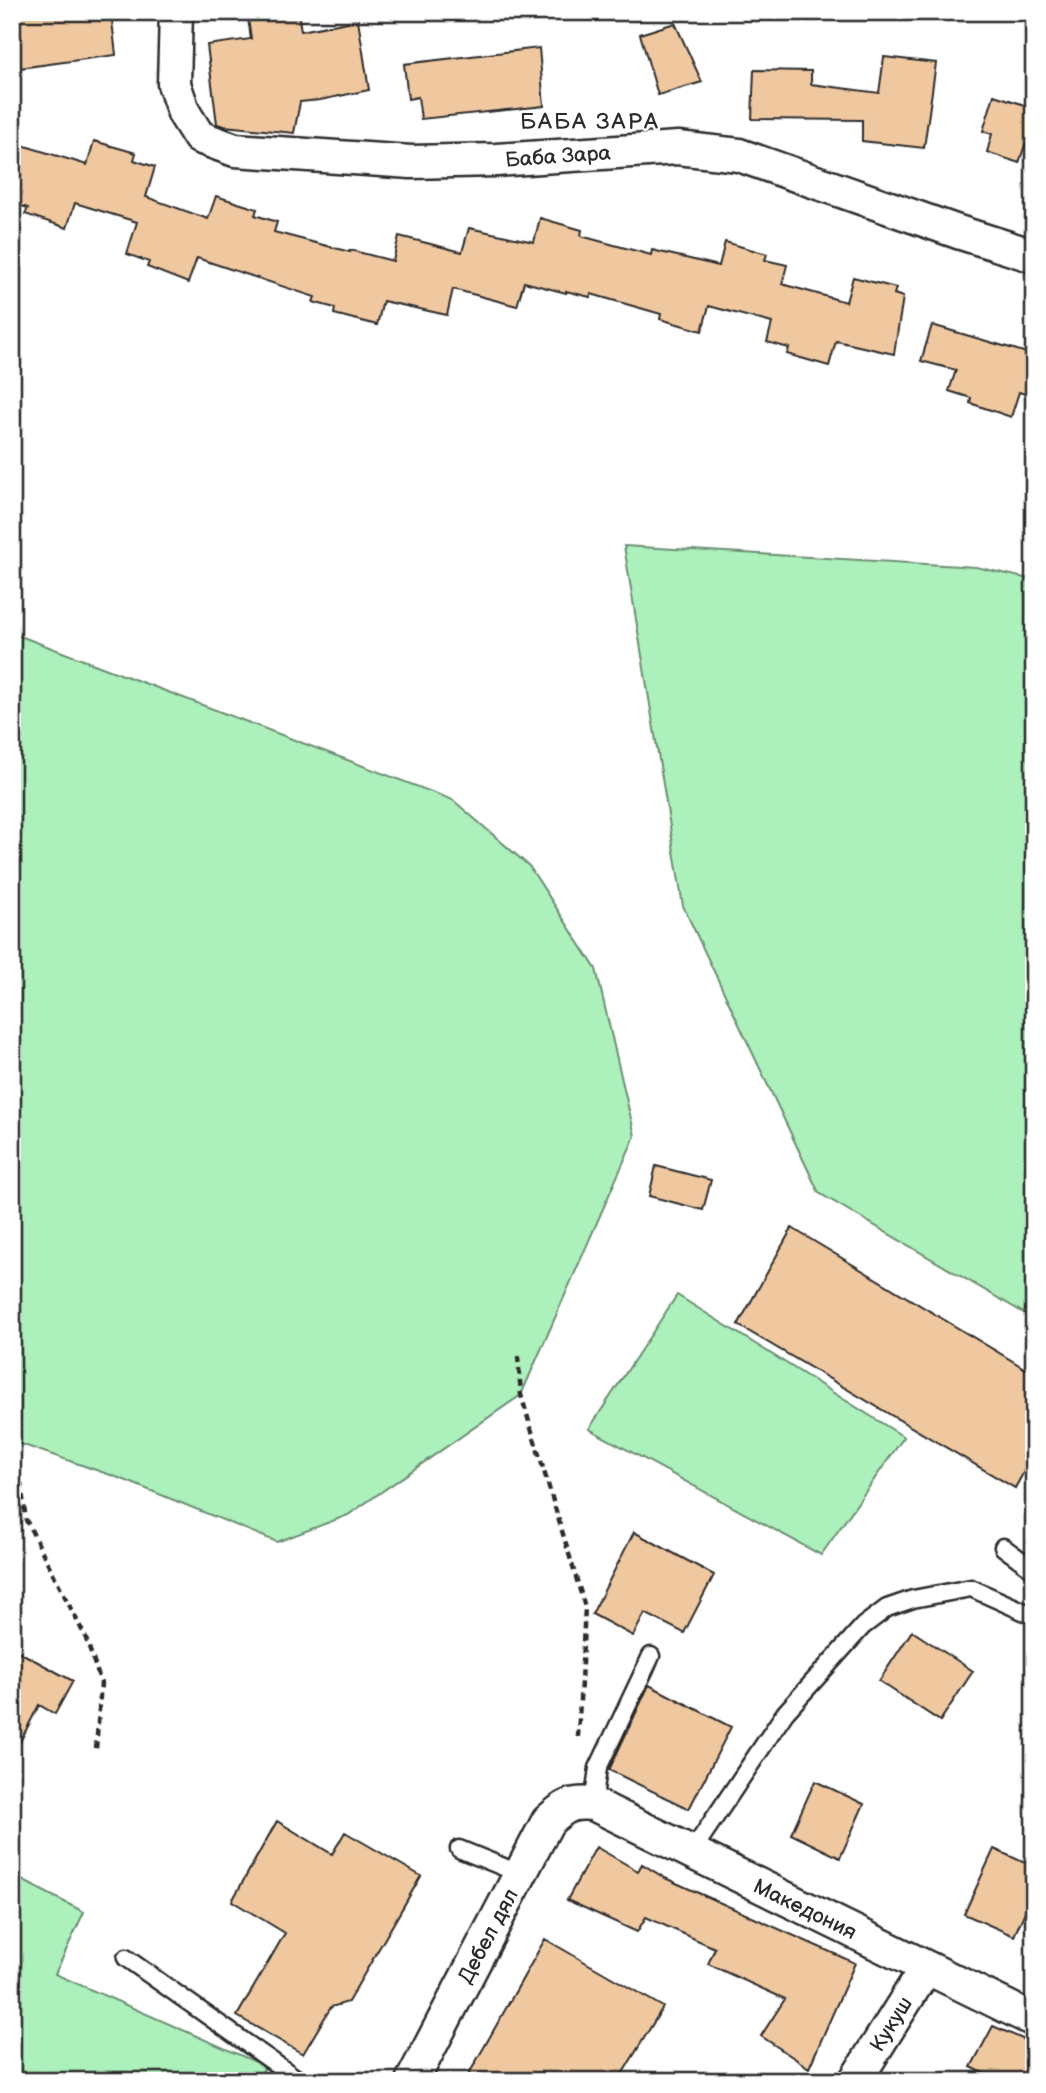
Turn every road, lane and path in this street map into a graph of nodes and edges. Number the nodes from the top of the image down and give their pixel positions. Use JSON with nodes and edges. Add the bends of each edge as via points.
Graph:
{"nodes":[{"id":1,"x":176,"y":12,"type":"edge"},
{"id":2,"x":1034,"y":256,"type":"edge"},
{"id":3,"x":518,"y":1356,"type":"dead end"},
{"id":4,"x":12,"y":1474,"type":"edge"},
{"id":5,"x":1003,"y":1547,"type":"dead end"},
{"id":6,"x":1034,"y":1570,"type":"edge"},
{"id":7,"x":1034,"y":1616,"type":"edge"},
{"id":8,"x":651,"y":1656,"type":"dead end"},
{"id":9,"x":579,"y":1737,"type":"dead end"},
{"id":10,"x":96,"y":1749,"type":"dead end"},
{"id":11,"x":584,"y":1803,"type":"junction"},
{"id":12,"x":459,"y":1849,"type":"dead end"},
{"id":13,"x":691,"y":1853,"type":"junction"},
{"id":14,"x":521,"y":1874,"type":"junction"},
{"id":15,"x":126,"y":1958,"type":"dead end"},
{"id":16,"x":926,"y":1968,"type":"junction"},
{"id":17,"x":1034,"y":2020,"type":"edge"},
{"id":18,"x":300,"y":2081,"type":"edge"},
{"id":19,"x":412,"y":2081,"type":"edge"},
{"id":20,"x":855,"y":2081,"type":"edge"}],
"edges":[{"from":1,"to":2,"type":"street","name":"Баба Зара","via":[[174,84],[184,113],[198,137],[235,150],[411,162],[678,148],[739,155]]},
{"from":3,"to":9,"type":"path","via":[[521,1395],[585,1607]]},
{"from":4,"to":10,"type":"path","via":[[21,1484],[26,1520],[85,1636],[101,1683]]},
{"from":5,"to":6,"type":"lane"},
{"from":7,"to":13,"type":"lane","via":[[971,1588],[887,1608],[863,1626],[785,1713]]},
{"from":8,"to":11,"type":"lane"},
{"from":11,"to":13,"type":"street","name":"Македония"},
{"from":11,"to":14,"type":"street","name":"Дебел дял","via":[[561,1809],[548,1821]]},
{"from":12,"to":14,"type":"lane"},
{"from":13,"to":16,"type":"street","name":"Македония"},
{"from":14,"to":19,"type":"street","name":"Дебел дял"},
{"from":15,"to":18,"type":"lane"},
{"from":16,"to":17,"type":"street","name":"Македония"},
{"from":16,"to":20,"type":"street","name":"Кукуш"}]}
